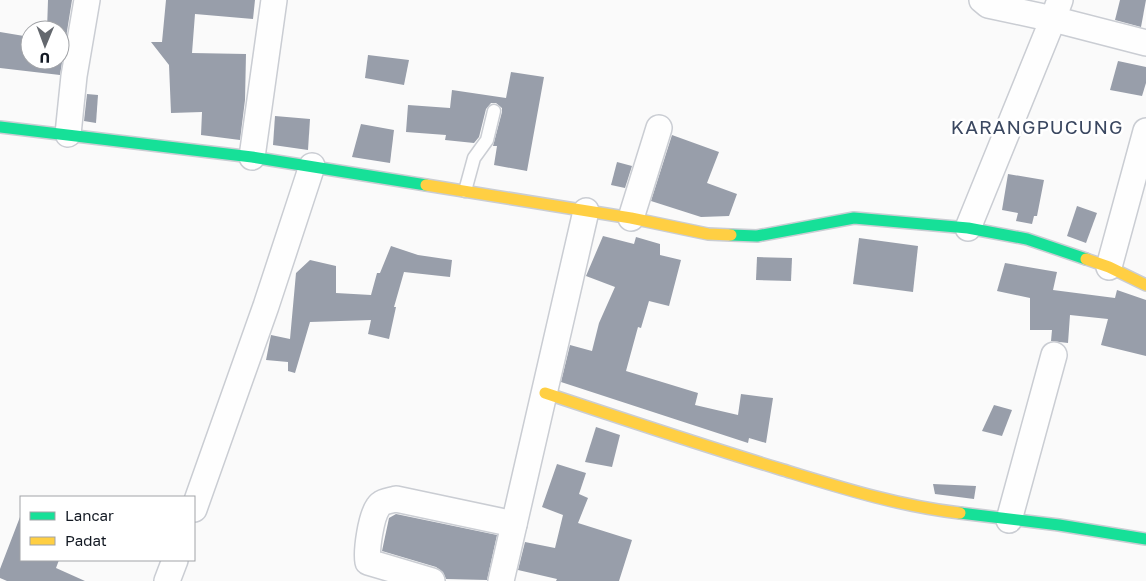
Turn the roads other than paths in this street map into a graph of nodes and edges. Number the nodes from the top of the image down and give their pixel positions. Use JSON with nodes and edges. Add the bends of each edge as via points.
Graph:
{"nodes":[{"id":1,"x":87,"y":0,"type":"edge"},
{"id":2,"x":274,"y":0,"type":"edge"},
{"id":3,"x":982,"y":0,"type":"edge"},
{"id":4,"x":1057,"y":10,"type":"edge"},
{"id":5,"x":1146,"y":43,"type":"edge"},
{"id":6,"x":494,"y":111,"type":"dead end"},
{"id":7,"x":0,"y":126,"type":"edge"},
{"id":8,"x":659,"y":128,"type":"dead end"},
{"id":9,"x":1146,"y":132,"type":"edge"},
{"id":10,"x":68,"y":134,"type":"junction"},
{"id":11,"x":252,"y":157,"type":"junction"},
{"id":12,"x":312,"y":166,"type":"junction"},
{"id":13,"x":465,"y":191,"type":"junction"},
{"id":14,"x":586,"y":211,"type":"junction"},
{"id":15,"x":631,"y":218,"type":"junction"},
{"id":16,"x":968,"y":228,"type":"junction"},
{"id":17,"x":1109,"y":267,"type":"junction"},
{"id":18,"x":1146,"y":284,"type":"edge"},
{"id":19,"x":1054,"y":355,"type":"dead end"},
{"id":20,"x":545,"y":393,"type":"junction"},
{"id":21,"x":195,"y":506,"type":"edge"},
{"id":22,"x":1009,"y":520,"type":"junction"},
{"id":23,"x":514,"y":524,"type":"junction"},
{"id":24,"x":1146,"y":539,"type":"edge"},
{"id":25,"x":175,"y":561,"type":"edge"},
{"id":26,"x":167,"y":581,"type":"edge"},
{"id":27,"x":432,"y":581,"type":"edge"},
{"id":28,"x":501,"y":581,"type":"edge"}],
"edges":[{"from":1,"to":10,"type":"street"},
{"from":2,"to":11,"type":"street"},
{"from":3,"to":4,"type":"street","via":[[988,5]]},
{"from":4,"to":5,"type":"street"},
{"from":4,"to":16,"type":"street"},
{"from":6,"to":13,"type":"lane","via":[[487,140],[474,158]]},
{"from":7,"to":10,"type":"street"},
{"from":8,"to":15,"type":"street"},
{"from":9,"to":17,"type":"street"},
{"from":10,"to":11,"type":"street"},
{"from":11,"to":12,"type":"street"},
{"from":12,"to":13,"type":"street"},
{"from":12,"to":21,"type":"street"},
{"from":13,"to":14,"type":"street"},
{"from":14,"to":15,"type":"street"},
{"from":14,"to":20,"type":"street"},
{"from":15,"to":16,"type":"street","via":[[708,234],[757,236],[854,218]]},
{"from":16,"to":17,"type":"street","via":[[1027,239]]},
{"from":17,"to":18,"type":"street"},
{"from":19,"to":22,"type":"street"},
{"from":20,"to":22,"type":"street","via":[[844,489],[939,511]]},
{"from":20,"to":23,"type":"street"},
{"from":22,"to":24,"type":"street"},
{"from":23,"to":27,"type":"street","via":[[396,499],[384,502],[378,508],[370,532],[368,562]]},
{"from":23,"to":28,"type":"street"},
{"from":25,"to":26,"type":"street"}]}
